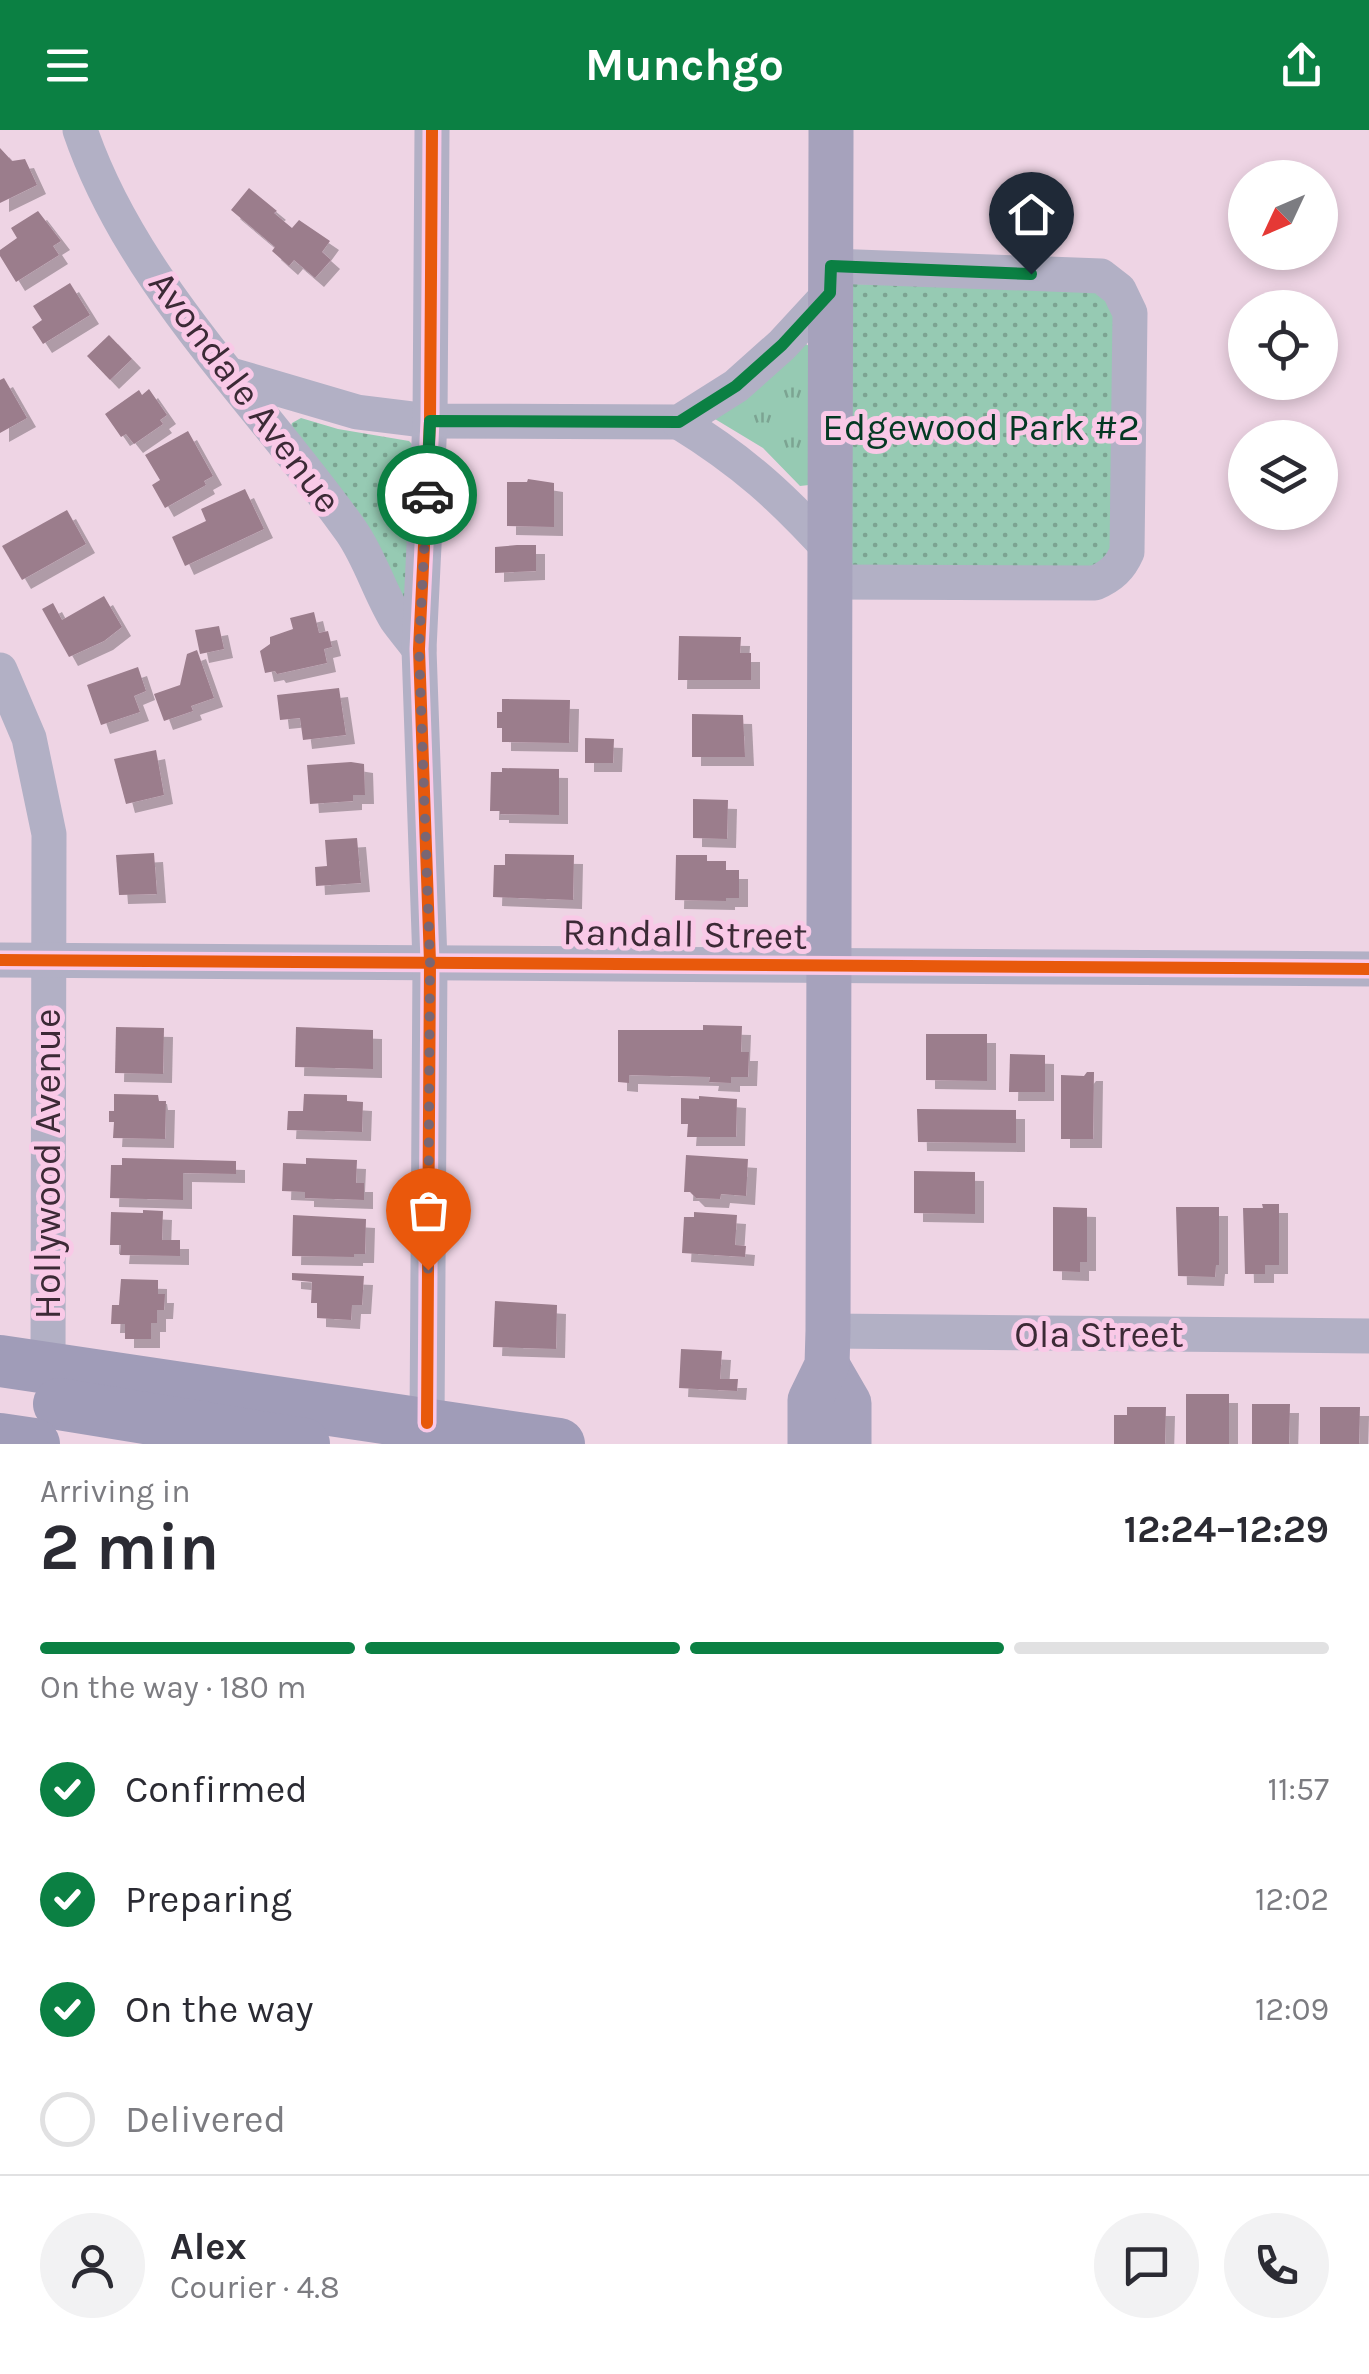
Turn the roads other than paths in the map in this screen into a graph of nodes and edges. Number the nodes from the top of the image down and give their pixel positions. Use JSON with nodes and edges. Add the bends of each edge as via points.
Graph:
{"nodes":[{"id":1,"x":80,"y":130,"type":"edge"},
{"id":2,"x":432,"y":130,"type":"edge"},
{"id":3,"x":831,"y":130,"type":"edge"},
{"id":4,"x":831,"y":279,"type":"junction"},
{"id":5,"x":231,"y":374,"type":"junction"},
{"id":6,"x":430,"y":421,"type":"junction"},
{"id":7,"x":679,"y":422,"type":"junction"},
{"id":8,"x":832,"y":568,"type":"junction"},
{"id":9,"x":419,"y":649,"type":"junction"},
{"id":10,"x":0,"y":670,"type":"edge"},
{"id":11,"x":0,"y":960,"type":"edge"},
{"id":12,"x":47,"y":960,"type":"junction"},
{"id":13,"x":430,"y":962,"type":"junction"},
{"id":14,"x":831,"y":966,"type":"junction"},
{"id":15,"x":1369,"y":968,"type":"edge"},
{"id":16,"x":1369,"y":1336,"type":"edge"},
{"id":17,"x":828,"y":1348,"type":"junction"},
{"id":18,"x":24,"y":1364,"type":"edge"},
{"id":19,"x":0,"y":1394,"type":"edge"},
{"id":20,"x":427,"y":1423,"type":"junction"},
{"id":21,"x":0,"y":1438,"type":"edge"},
{"id":22,"x":34,"y":1444,"type":"edge"},
{"id":23,"x":304,"y":1444,"type":"edge"},
{"id":24,"x":559,"y":1444,"type":"edge"},
{"id":25,"x":810,"y":1444,"type":"edge"},
{"id":26,"x":848,"y":1444,"type":"edge"}],
"edges":[{"from":1,"to":5,"type":"street","name":"Avondale Avenue","via":[[132,243]]},
{"from":2,"to":6,"type":"street"},
{"from":3,"to":4,"type":"main road"},
{"from":4,"to":7,"type":"street","via":[[782,345],[736,386]]},
{"from":4,"to":8,"type":"main road"},
{"from":4,"to":8,"type":"street","via":[[1100,276],[1118,290],[1130,313],[1127,552],[1108,578],[1095,583]]},
{"from":5,"to":6,"type":"street","via":[[357,412]]},
{"from":5,"to":9,"type":"street","name":"Avondale Avenue","via":[[354,535],[396,619]]},
{"from":6,"to":7,"type":"street"},
{"from":6,"to":9,"type":"street"},
{"from":7,"to":8,"type":"street","via":[[730,453],[785,501]]},
{"from":8,"to":14,"type":"main road"},
{"from":9,"to":13,"type":"street"},
{"from":10,"to":12,"type":"street","name":"Hollywood Avenue","via":[[29,738],[43,794]]},
{"from":11,"to":12,"type":"street","name":"Randall Street"},
{"from":12,"to":13,"type":"street","name":"Randall Street"},
{"from":12,"to":18,"type":"street","name":"Hollywood Avenue"},
{"from":13,"to":14,"type":"street","name":"Randall Street"},
{"from":13,"to":20,"type":"street"},
{"from":14,"to":15,"type":"street","name":"Randall Street"},
{"from":14,"to":17,"type":"main road"},
{"from":16,"to":17,"type":"street","name":"Ola Street"},
{"from":17,"to":25,"type":"main road","via":[[810,1400]]},
{"from":17,"to":26,"type":"main road","via":[[848,1403]]},
{"from":18,"to":20,"type":"highway"},
{"from":19,"to":23,"type":"highway"},
{"from":20,"to":24,"type":"highway"},
{"from":21,"to":22,"type":"highway"}]}
